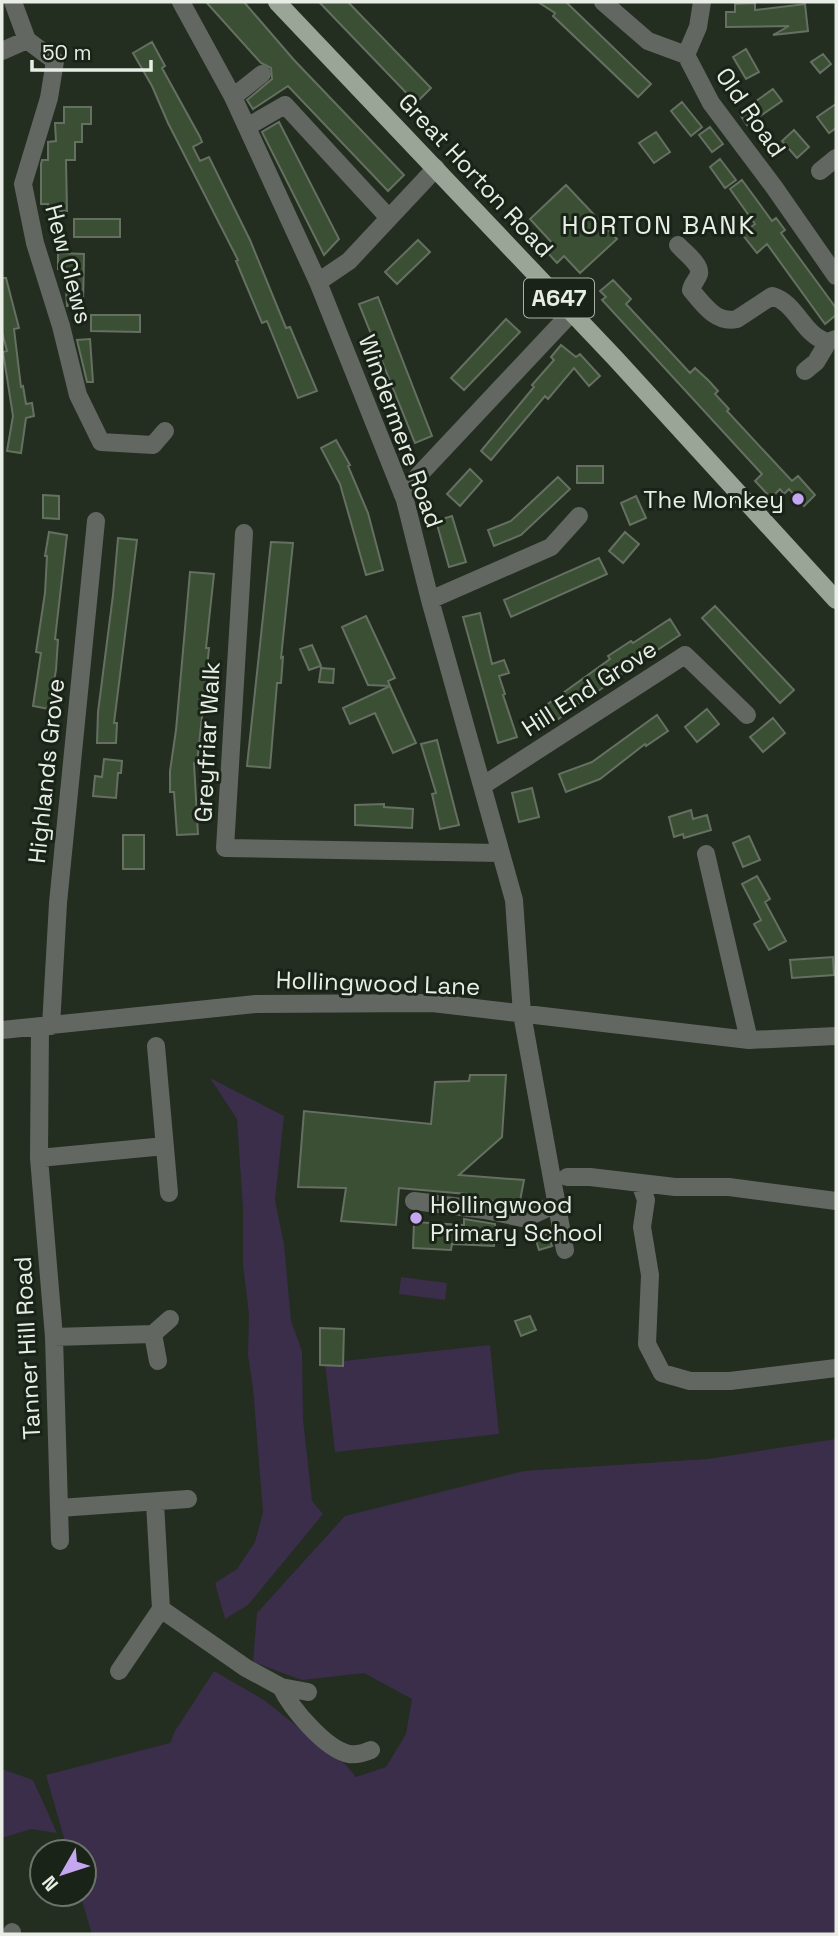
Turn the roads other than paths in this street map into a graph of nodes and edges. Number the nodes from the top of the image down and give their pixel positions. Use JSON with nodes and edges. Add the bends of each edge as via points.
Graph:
{"nodes":[{"id":1,"x":13,"y":2,"type":"edge"},
{"id":2,"x":181,"y":2,"type":"edge"},
{"id":3,"x":277,"y":2,"type":"edge"},
{"id":4,"x":603,"y":2,"type":"edge"},
{"id":5,"x":702,"y":2,"type":"edge"},
{"id":6,"x":27,"y":40,"type":"junction"},
{"id":7,"x":2,"y":51,"type":"edge"},
{"id":8,"x":686,"y":55,"type":"junction"},
{"id":9,"x":262,"y":74,"type":"dead end"},
{"id":10,"x":233,"y":97,"type":"junction"},
{"id":11,"x":247,"y":127,"type":"junction"},
{"id":12,"x":836,"y":158,"type":"edge"},
{"id":13,"x":436,"y":168,"type":"junction"},
{"id":14,"x":820,"y":171,"type":"dead end"},
{"id":15,"x":389,"y":218,"type":"junction"},
{"id":16,"x":678,"y":245,"type":"dead end"},
{"id":17,"x":836,"y":276,"type":"edge"},
{"id":18,"x":318,"y":282,"type":"junction"},
{"id":19,"x":572,"y":312,"type":"junction"},
{"id":20,"x":832,"y":340,"type":"edge"},
{"id":21,"x":805,"y":371,"type":"dead end"},
{"id":22,"x":165,"y":431,"type":"dead end"},
{"id":23,"x":402,"y":493,"type":"junction"},
{"id":24,"x":579,"y":516,"type":"dead end"},
{"id":25,"x":96,"y":521,"type":"dead end"},
{"id":26,"x":244,"y":533,"type":"dead end"},
{"id":27,"x":430,"y":600,"type":"junction"},
{"id":28,"x":836,"y":600,"type":"edge"},
{"id":29,"x":747,"y":715,"type":"dead end"},
{"id":30,"x":482,"y":786,"type":"junction"},
{"id":31,"x":499,"y":853,"type":"junction"},
{"id":32,"x":706,"y":854,"type":"dead end"},
{"id":33,"x":522,"y":1014,"type":"junction"},
{"id":34,"x":45,"y":1026,"type":"junction"},
{"id":35,"x":2,"y":1030,"type":"edge"},
{"id":36,"x":836,"y":1036,"type":"edge"},
{"id":37,"x":749,"y":1040,"type":"junction"},
{"id":38,"x":156,"y":1046,"type":"dead end"},
{"id":39,"x":165,"y":1146,"type":"junction"},
{"id":40,"x":39,"y":1158,"type":"junction"},
{"id":41,"x":567,"y":1177,"type":"dead end"},
{"id":42,"x":640,"y":1183,"type":"junction"},
{"id":43,"x":169,"y":1193,"type":"dead end"},
{"id":44,"x":414,"y":1201,"type":"dead end"},
{"id":45,"x":836,"y":1201,"type":"edge"},
{"id":46,"x":556,"y":1204,"type":"junction"},
{"id":47,"x":565,"y":1250,"type":"dead end"},
{"id":48,"x":170,"y":1319,"type":"dead end"},
{"id":49,"x":153,"y":1334,"type":"junction"},
{"id":50,"x":54,"y":1337,"type":"junction"},
{"id":51,"x":158,"y":1360,"type":"dead end"},
{"id":52,"x":836,"y":1368,"type":"edge"},
{"id":53,"x":188,"y":1499,"type":"dead end"},
{"id":54,"x":155,"y":1503,"type":"junction"},
{"id":55,"x":59,"y":1508,"type":"junction"},
{"id":56,"x":60,"y":1541,"type":"dead end"},
{"id":57,"x":161,"y":1609,"type":"junction"},
{"id":58,"x":119,"y":1671,"type":"dead end"},
{"id":59,"x":281,"y":1687,"type":"junction"},
{"id":60,"x":308,"y":1692,"type":"dead end"},
{"id":61,"x":371,"y":1750,"type":"dead end"}],
"edges":[{"from":1,"to":6,"type":"street"},
{"from":2,"to":10,"type":"street","name":"Windermere Road"},
{"from":3,"to":13,"type":"main road","name":"Great Horton Road","number":"A647"},
{"from":4,"to":8,"type":"street","name":"Old Road","via":[[648,41]]},
{"from":5,"to":8,"type":"street"},
{"from":6,"to":7,"type":"street"},
{"from":6,"to":22,"type":"street","name":"Hew Clews","via":[[55,61],[49,99],[23,184],[78,395],[101,442],[153,445]]},
{"from":8,"to":17,"type":"street","name":"Old Road","via":[[711,103]]},
{"from":9,"to":10,"type":"street"},
{"from":10,"to":11,"type":"street","name":"Windermere Road"},
{"from":11,"to":15,"type":"street","via":[[285,105]]},
{"from":11,"to":18,"type":"street","name":"Windermere Road"},
{"from":12,"to":14,"type":"street"},
{"from":13,"to":15,"type":"street"},
{"from":13,"to":19,"type":"main road","name":"Great Horton Road","number":"A647"},
{"from":15,"to":18,"type":"street","via":[[349,261]]},
{"from":16,"to":20,"type":"street","via":[[698,270],[691,290],[721,319],[741,317],[772,296],[785,302],[822,341]]},
{"from":18,"to":23,"type":"street","name":"Windermere Road"},
{"from":19,"to":23,"type":"street"},
{"from":19,"to":28,"type":"main road","name":"Great Horton Road","number":"A647"},
{"from":20,"to":21,"type":"street"},
{"from":23,"to":27,"type":"street","name":"Windermere Road"},
{"from":24,"to":27,"type":"street","via":[[551,547]]},
{"from":25,"to":34,"type":"street","name":"Highlands Grove"},
{"from":26,"to":31,"type":"street","name":"Greyfriar Walk","via":[[225,848]]},
{"from":27,"to":30,"type":"street","name":"Windermere Road"},
{"from":29,"to":30,"type":"street","name":"Hill End Grove","via":[[685,655]]},
{"from":30,"to":31,"type":"street","name":"Windermere Road"},
{"from":31,"to":33,"type":"street","name":"Windermere Road","via":[[514,900]]},
{"from":32,"to":37,"type":"street"},
{"from":33,"to":34,"type":"street","name":"Hollingwood Lane","via":[[432,1003],[256,1004]]},
{"from":33,"to":37,"type":"street","name":"Hollingwood Lane"},
{"from":33,"to":46,"type":"street","name":"Windermere Road"},
{"from":34,"to":35,"type":"street","name":"Hollingwood Lane"},
{"from":34,"to":40,"type":"street","name":"Tanner Hill Road"},
{"from":36,"to":37,"type":"street","name":"Hollingwood Lane"},
{"from":38,"to":39,"type":"street"},
{"from":39,"to":40,"type":"street"},
{"from":39,"to":43,"type":"street"},
{"from":40,"to":50,"type":"street","name":"Tanner Hill Road"},
{"from":41,"to":42,"type":"street"},
{"from":42,"to":45,"type":"street","via":[[729,1187]]},
{"from":42,"to":52,"type":"street","via":[[646,1200],[642,1227],[650,1275],[647,1345],[662,1373],[690,1381],[730,1381]]},
{"from":44,"to":46,"type":"street","via":[[522,1218]]},
{"from":46,"to":47,"type":"street","name":"Windermere Road"},
{"from":48,"to":49,"type":"street"},
{"from":49,"to":50,"type":"street"},
{"from":49,"to":51,"type":"street"},
{"from":50,"to":55,"type":"street","name":"Tanner Hill Road"},
{"from":53,"to":54,"type":"street"},
{"from":54,"to":55,"type":"street"},
{"from":54,"to":57,"type":"street"},
{"from":55,"to":56,"type":"street","name":"Tanner Hill Road"},
{"from":57,"to":58,"type":"street"},
{"from":57,"to":59,"type":"street"},
{"from":59,"to":60,"type":"street"},
{"from":59,"to":61,"type":"street","via":[[304,1722],[335,1747],[353,1754]]}]}
